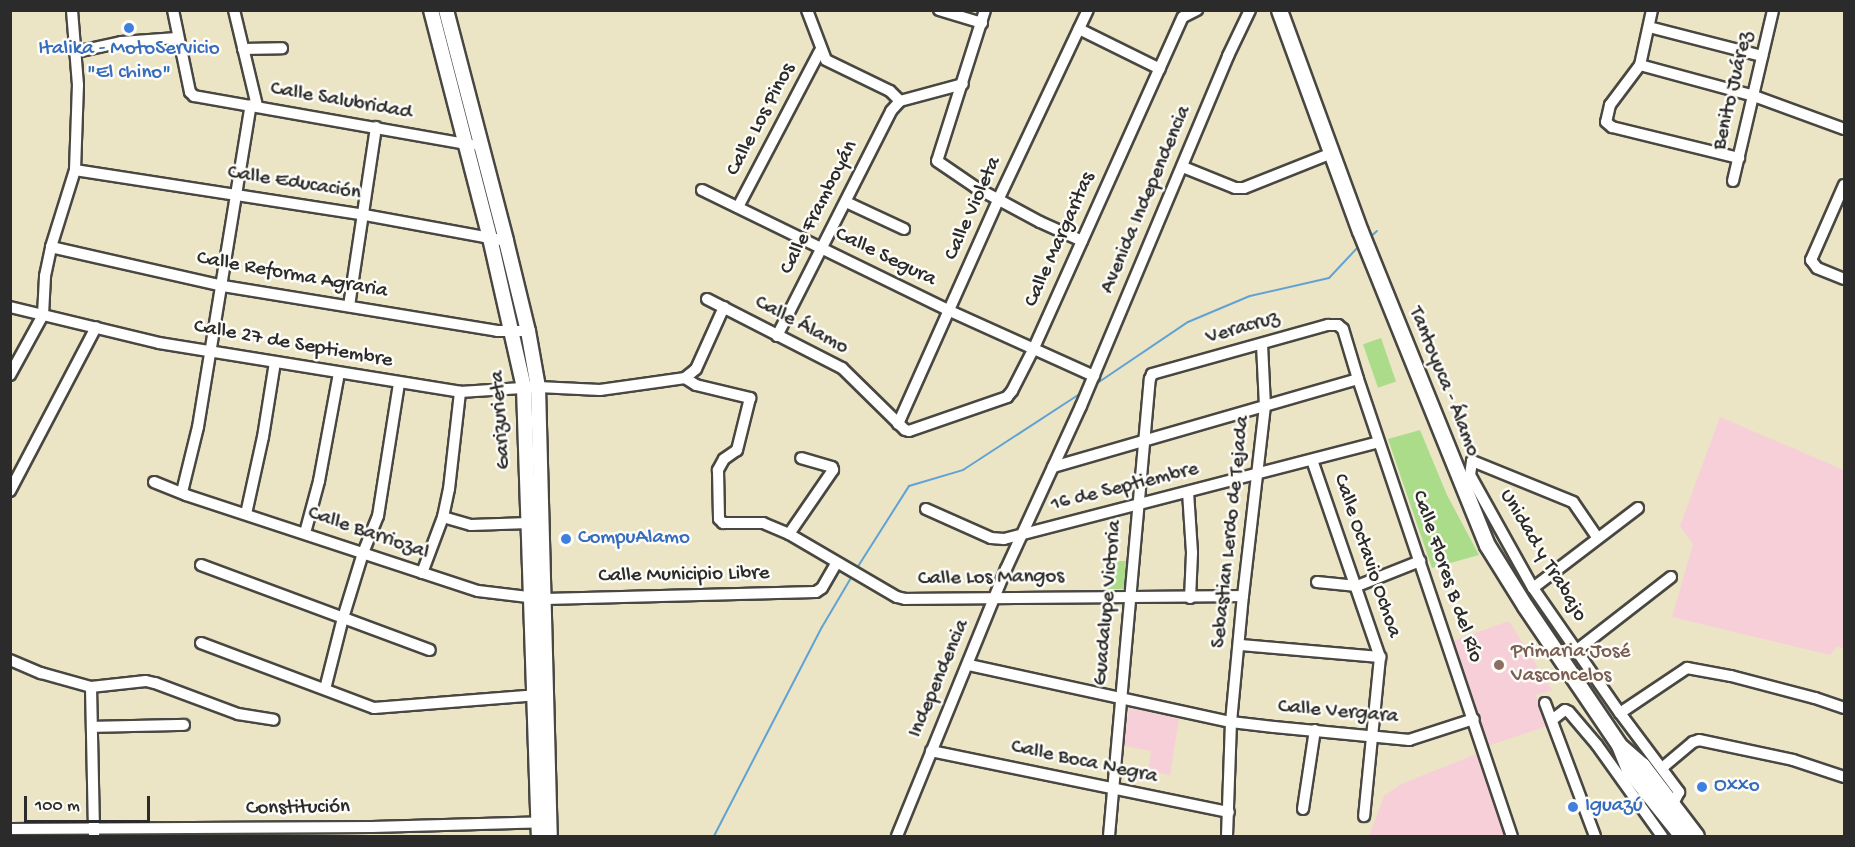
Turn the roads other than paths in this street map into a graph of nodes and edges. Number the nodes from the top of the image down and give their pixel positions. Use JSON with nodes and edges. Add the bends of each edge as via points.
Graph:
{"nodes":[{"id":1,"x":72,"y":10,"type":"edge"},
{"id":2,"x":234,"y":10,"type":"edge"},
{"id":3,"x":431,"y":10,"type":"edge"},
{"id":4,"x":446,"y":10,"type":"edge"},
{"id":5,"x":807,"y":10,"type":"edge"},
{"id":6,"x":939,"y":10,"type":"edge"},
{"id":7,"x":985,"y":10,"type":"edge"},
{"id":8,"x":1088,"y":10,"type":"edge"},
{"id":9,"x":1197,"y":10,"type":"edge"},
{"id":10,"x":1250,"y":10,"type":"edge"},
{"id":11,"x":1279,"y":10,"type":"edge"},
{"id":12,"x":1652,"y":10,"type":"edge"},
{"id":13,"x":1773,"y":10,"type":"edge"},
{"id":14,"x":172,"y":11,"type":"edge"},
{"id":15,"x":982,"y":23,"type":"junction"},
{"id":16,"x":1648,"y":27,"type":"junction"},
{"id":17,"x":1079,"y":29,"type":"junction"},
{"id":18,"x":177,"y":38,"type":"junction"},
{"id":19,"x":282,"y":48,"type":"dead end"},
{"id":20,"x":243,"y":49,"type":"junction"},
{"id":21,"x":820,"y":51,"type":"junction"},
{"id":22,"x":76,"y":52,"type":"junction"},
{"id":23,"x":1762,"y":56,"type":"junction"},
{"id":24,"x":1640,"y":65,"type":"junction"},
{"id":25,"x":1160,"y":69,"type":"junction"},
{"id":26,"x":963,"y":84,"type":"junction"},
{"id":27,"x":1754,"y":96,"type":"junction"},
{"id":28,"x":900,"y":100,"type":"junction"},
{"id":29,"x":254,"y":106,"type":"junction"},
{"id":30,"x":376,"y":127,"type":"junction"},
{"id":31,"x":1845,"y":129,"type":"edge"},
{"id":32,"x":466,"y":144,"type":"junction"},
{"id":33,"x":481,"y":147,"type":"junction"},
{"id":34,"x":1332,"y":153,"type":"junction"},
{"id":35,"x":1739,"y":158,"type":"junction"},
{"id":36,"x":1183,"y":167,"type":"junction"},
{"id":37,"x":75,"y":170,"type":"junction"},
{"id":38,"x":1732,"y":181,"type":"dead end"},
{"id":39,"x":1845,"y":185,"type":"edge"},
{"id":40,"x":702,"y":190,"type":"dead end"},
{"id":41,"x":236,"y":195,"type":"junction"},
{"id":42,"x":998,"y":200,"type":"junction"},
{"id":43,"x":846,"y":202,"type":"junction"},
{"id":44,"x":738,"y":207,"type":"junction"},
{"id":45,"x":364,"y":215,"type":"junction"},
{"id":46,"x":904,"y":229,"type":"dead end"},
{"id":47,"x":490,"y":238,"type":"junction"},
{"id":48,"x":1082,"y":240,"type":"junction"},
{"id":49,"x":506,"y":241,"type":"junction"},
{"id":50,"x":51,"y":247,"type":"junction"},
{"id":51,"x":820,"y":248,"type":"junction"},
{"id":52,"x":1845,"y":279,"type":"edge"},
{"id":53,"x":223,"y":286,"type":"junction"},
{"id":54,"x":707,"y":299,"type":"dead end"},
{"id":55,"x":349,"y":306,"type":"junction"},
{"id":56,"x":10,"y":307,"type":"edge"},
{"id":57,"x":724,"y":307,"type":"junction"},
{"id":58,"x":950,"y":311,"type":"junction"},
{"id":59,"x":43,"y":315,"type":"junction"},
{"id":60,"x":96,"y":327,"type":"junction"},
{"id":61,"x":1343,"y":330,"type":"joint"},
{"id":62,"x":528,"y":331,"type":"junction"},
{"id":63,"x":513,"y":332,"type":"junction"},
{"id":64,"x":777,"y":336,"type":"junction"},
{"id":65,"x":1262,"y":345,"type":"junction"},
{"id":66,"x":212,"y":350,"type":"junction"},
{"id":67,"x":1033,"y":350,"type":"junction"},
{"id":68,"x":275,"y":362,"type":"junction"},
{"id":69,"x":339,"y":373,"type":"junction"},
{"id":70,"x":1152,"y":374,"type":"joint"},
{"id":71,"x":10,"y":375,"type":"edge"},
{"id":72,"x":685,"y":378,"type":"junction"},
{"id":73,"x":1093,"y":378,"type":"junction"},
{"id":74,"x":1358,"y":378,"type":"junction"},
{"id":75,"x":399,"y":383,"type":"junction"},
{"id":76,"x":531,"y":388,"type":"junction"},
{"id":77,"x":460,"y":392,"type":"junction"},
{"id":78,"x":1081,"y":406,"type":"joint"},
{"id":79,"x":1265,"y":406,"type":"junction"},
{"id":80,"x":898,"y":424,"type":"junction"},
{"id":81,"x":909,"y":431,"type":"joint"},
{"id":82,"x":1143,"y":442,"type":"junction"},
{"id":83,"x":1379,"y":442,"type":"junction"},
{"id":84,"x":801,"y":458,"type":"dead end"},
{"id":85,"x":1312,"y":460,"type":"junction"},
{"id":86,"x":1053,"y":467,"type":"junction"},
{"id":87,"x":1257,"y":474,"type":"junction"},
{"id":88,"x":154,"y":482,"type":"dead end"},
{"id":89,"x":12,"y":483,"type":"edge"},
{"id":90,"x":182,"y":492,"type":"junction"},
{"id":91,"x":1188,"y":492,"type":"junction"},
{"id":92,"x":1137,"y":505,"type":"junction"},
{"id":93,"x":1638,"y":508,"type":"dead end"},
{"id":94,"x":926,"y":509,"type":"dead end"},
{"id":95,"x":246,"y":514,"type":"junction"},
{"id":96,"x":443,"y":517,"type":"junction"},
{"id":97,"x":529,"y":523,"type":"junction"},
{"id":98,"x":305,"y":533,"type":"junction"},
{"id":99,"x":789,"y":534,"type":"junction"},
{"id":100,"x":1021,"y":535,"type":"junction"},
{"id":101,"x":1597,"y":537,"type":"junction"},
{"id":102,"x":363,"y":553,"type":"junction"},
{"id":103,"x":1420,"y":561,"type":"junction"},
{"id":104,"x":201,"y":566,"type":"dead end"},
{"id":105,"x":840,"y":566,"type":"junction"},
{"id":106,"x":422,"y":573,"type":"junction"},
{"id":107,"x":1671,"y":577,"type":"dead end"},
{"id":108,"x":1317,"y":582,"type":"dead end"},
{"id":109,"x":1357,"y":586,"type":"junction"},
{"id":110,"x":1533,"y":588,"type":"junction"},
{"id":111,"x":1243,"y":596,"type":"junction"},
{"id":112,"x":530,"y":597,"type":"junction"},
{"id":113,"x":1128,"y":597,"type":"junction"},
{"id":114,"x":994,"y":598,"type":"junction"},
{"id":115,"x":1190,"y":598,"type":"junction"},
{"id":116,"x":545,"y":599,"type":"junction"},
{"id":117,"x":343,"y":618,"type":"junction"},
{"id":118,"x":201,"y":643,"type":"dead end"},
{"id":119,"x":1240,"y":645,"type":"junction"},
{"id":120,"x":430,"y":650,"type":"dead end"},
{"id":121,"x":1577,"y":650,"type":"junction"},
{"id":122,"x":1380,"y":657,"type":"junction"},
{"id":123,"x":10,"y":660,"type":"edge"},
{"id":124,"x":969,"y":665,"type":"junction"},
{"id":125,"x":92,"y":687,"type":"junction"},
{"id":126,"x":325,"y":689,"type":"junction"},
{"id":127,"x":539,"y":695,"type":"junction"},
{"id":128,"x":1120,"y":697,"type":"junction"},
{"id":129,"x":1545,"y":703,"type":"dead end"},
{"id":130,"x":1845,"y":708,"type":"edge"},
{"id":131,"x":1620,"y":712,"type":"junction"},
{"id":132,"x":1474,"y":719,"type":"junction"},
{"id":133,"x":274,"y":720,"type":"dead end"},
{"id":134,"x":1552,"y":720,"type":"junction"},
{"id":135,"x":1232,"y":722,"type":"junction"},
{"id":136,"x":184,"y":725,"type":"dead end"},
{"id":137,"x":93,"y":727,"type":"junction"},
{"id":138,"x":1315,"y":730,"type":"junction"},
{"id":139,"x":1371,"y":736,"type":"junction"},
{"id":140,"x":931,"y":751,"type":"junction"},
{"id":141,"x":1662,"y":768,"type":"junction"},
{"id":142,"x":1845,"y":777,"type":"edge"},
{"id":143,"x":1113,"y":789,"type":"junction"},
{"id":144,"x":1303,"y":809,"type":"dead end"},
{"id":145,"x":1669,"y":810,"type":"junction"},
{"id":146,"x":1229,"y":812,"type":"junction"},
{"id":147,"x":1364,"y":816,"type":"dead end"},
{"id":148,"x":544,"y":822,"type":"junction"},
{"id":149,"x":10,"y":829,"type":"edge"},
{"id":150,"x":94,"y":832,"type":"edge"},
{"id":151,"x":372,"y":832,"type":"edge"},
{"id":152,"x":232,"y":833,"type":"edge"},
{"id":153,"x":900,"y":836,"type":"edge"},
{"id":154,"x":539,"y":837,"type":"edge"},
{"id":155,"x":550,"y":837,"type":"edge"},
{"id":156,"x":1108,"y":837,"type":"edge"},
{"id":157,"x":1227,"y":837,"type":"edge"},
{"id":158,"x":1512,"y":837,"type":"edge"},
{"id":159,"x":1595,"y":837,"type":"edge"},
{"id":160,"x":1662,"y":837,"type":"edge"},
{"id":161,"x":1682,"y":837,"type":"edge"},
{"id":162,"x":1696,"y":837,"type":"edge"}],
"edges":[{"from":1,"to":22,"type":"street"},
{"from":2,"to":20,"type":"street"},
{"from":3,"to":32,"type":"main road","name":"Garizurieta"},
{"from":4,"to":33,"type":"main road","name":"Garizurieta"},
{"from":5,"to":21,"type":"street"},
{"from":6,"to":15,"type":"street"},
{"from":7,"to":15,"type":"street"},
{"from":8,"to":17,"type":"street","name":"Calle Violeta"},
{"from":9,"to":25,"type":"street","name":"Calle Margaritas","via":[[1183,17]]},
{"from":10,"to":36,"type":"street","name":"Avenida Independencia"},
{"from":11,"to":34,"type":"main road","name":"Tantoyuca - Álamo"},
{"from":12,"to":16,"type":"street"},
{"from":13,"to":23,"type":"street","name":"Benito Juárez"},
{"from":14,"to":18,"type":"street"},
{"from":15,"to":26,"type":"street"},
{"from":16,"to":23,"type":"street"},
{"from":16,"to":24,"type":"street"},
{"from":17,"to":25,"type":"street"},
{"from":17,"to":42,"type":"street","name":"Calle Violeta"},
{"from":18,"to":22,"type":"street","via":[[122,42]]},
{"from":18,"to":29,"type":"street","name":"Calle Salubridad","via":[[194,96]]},
{"from":19,"to":20,"type":"street"},
{"from":20,"to":29,"type":"street"},
{"from":21,"to":28,"type":"street","via":[[833,66],[890,91]]},
{"from":21,"to":44,"type":"street","name":"Calle Los Pinos"},
{"from":22,"to":37,"type":"street"},
{"from":23,"to":27,"type":"street","name":"Benito Juárez"},
{"from":24,"to":27,"type":"street"},
{"from":24,"to":35,"type":"street","via":[[1610,105],[1606,122],[1612,127]]},
{"from":25,"to":48,"type":"street","name":"Calle Margaritas"},
{"from":26,"to":28,"type":"street"},
{"from":26,"to":42,"type":"street","via":[[937,160]]},
{"from":27,"to":31,"type":"street"},
{"from":27,"to":35,"type":"street","name":"Benito Juárez"},
{"from":28,"to":43,"type":"street","name":"Calle Framboyán"},
{"from":29,"to":30,"type":"street","name":"Calle Salubridad"},
{"from":29,"to":41,"type":"street"},
{"from":30,"to":32,"type":"street","name":"Calle Salubridad"},
{"from":30,"to":45,"type":"street"},
{"from":32,"to":33,"type":"street","name":"Calle Salubridad"},
{"from":32,"to":47,"type":"main road","name":"Garizurieta"},
{"from":33,"to":49,"type":"main road","name":"Garizurieta"},
{"from":34,"to":36,"type":"street","via":[[1244,188]]},
{"from":34,"to":145,"type":"main road","name":"Tantoyuca - Álamo","via":[[1487,546],[1619,745],[1642,765]]},
{"from":35,"to":38,"type":"street","name":"Benito Juárez"},
{"from":36,"to":73,"type":"street","name":"Avenida Independencia"},
{"from":37,"to":41,"type":"street","name":"Calle Educación"},
{"from":37,"to":50,"type":"street"},
{"from":39,"to":52,"type":"street","via":[[1811,260],[1817,268]]},
{"from":40,"to":44,"type":"street","name":"Calle Segura"},
{"from":41,"to":45,"type":"street","name":"Calle Educación"},
{"from":41,"to":53,"type":"street"},
{"from":42,"to":48,"type":"street"},
{"from":42,"to":58,"type":"street","name":"Calle Violeta"},
{"from":43,"to":46,"type":"street"},
{"from":43,"to":51,"type":"street","name":"Calle Framboyán"},
{"from":44,"to":51,"type":"street","name":"Calle Segura"},
{"from":45,"to":47,"type":"street","name":"Calle Educación"},
{"from":45,"to":55,"type":"street"},
{"from":47,"to":49,"type":"street","name":"Calle Educación"},
{"from":47,"to":63,"type":"main road","name":"Garizurieta"},
{"from":48,"to":67,"type":"street","name":"Calle Margaritas"},
{"from":49,"to":62,"type":"main road","name":"Garizurieta"},
{"from":50,"to":53,"type":"street","name":"Calle Reforma Agraria"},
{"from":50,"to":59,"type":"street"},
{"from":51,"to":58,"type":"street","name":"Calle Segura"},
{"from":51,"to":64,"type":"street","name":"Calle Framboyán"},
{"from":53,"to":55,"type":"street","name":"Calle Reforma Agraria"},
{"from":53,"to":66,"type":"street"},
{"from":54,"to":57,"type":"street","name":"Calle Álamo"},
{"from":55,"to":63,"type":"street","name":"Calle Reforma Agraria"},
{"from":56,"to":59,"type":"street","name":"Calle 27 de Septiembre"},
{"from":57,"to":64,"type":"street","name":"Calle Álamo"},
{"from":57,"to":72,"type":"street","via":[[696,369]]},
{"from":58,"to":67,"type":"street","name":"Calle Segura"},
{"from":58,"to":80,"type":"street","name":"Calle Violeta"},
{"from":59,"to":60,"type":"street","name":"Calle 27 de Septiembre"},
{"from":59,"to":71,"type":"street"},
{"from":60,"to":66,"type":"street","name":"Calle 27 de Septiembre","via":[[159,343]]},
{"from":60,"to":89,"type":"street"},
{"from":61,"to":65,"type":"street","name":"Veracruz","via":[[1338,325],[1328,325]]},
{"from":61,"to":74,"type":"street","name":"Calle Flores B del Río"},
{"from":62,"to":63,"type":"street","name":"Calle Reforma Agraria"},
{"from":62,"to":76,"type":"main road","name":"Garizurieta"},
{"from":63,"to":76,"type":"main road","name":"Garizurieta"},
{"from":64,"to":80,"type":"street","name":"Calle Álamo","via":[[842,368]]},
{"from":65,"to":70,"type":"street","name":"Veracruz"},
{"from":65,"to":79,"type":"street","name":"Sebastian Lerdo de Tejada"},
{"from":66,"to":68,"type":"street","name":"Calle 27 de Septiembre"},
{"from":66,"to":90,"type":"street"},
{"from":67,"to":73,"type":"street","name":"Calle Segura"},
{"from":67,"to":81,"type":"street","name":"Calle Margaritas","via":[[1007,397]]},
{"from":68,"to":69,"type":"street","name":"Calle 27 de Septiembre"},
{"from":68,"to":95,"type":"street"},
{"from":69,"to":75,"type":"street","name":"Calle 27 de Septiembre"},
{"from":69,"to":98,"type":"street"},
{"from":70,"to":82,"type":"street","name":"Guadalupe Victoria"},
{"from":72,"to":76,"type":"street","name":"Calle 27 de Septiembre","via":[[600,390]]},
{"from":72,"to":99,"type":"street","name":"Calle Los Mangos","via":[[696,385],[750,398],[737,450],[724,459],[718,470],[719,519],[723,523],[763,523]]},
{"from":73,"to":78,"type":"street","name":"Avenida Independencia"},
{"from":74,"to":79,"type":"street"},
{"from":74,"to":83,"type":"street","name":"Calle Flores B del Río"},
{"from":75,"to":77,"type":"street","name":"Calle 27 de Septiembre"},
{"from":75,"to":102,"type":"street","via":[[378,516]]},
{"from":76,"to":77,"type":"street","name":"Calle 27 de Septiembre"},
{"from":76,"to":97,"type":"main road","name":"Garizurieta"},
{"from":76,"to":116,"type":"main road","name":"Garizurieta"},
{"from":77,"to":96,"type":"street"},
{"from":78,"to":86,"type":"street","name":"Independencia"},
{"from":79,"to":82,"type":"street"},
{"from":79,"to":87,"type":"street","name":"Sebastian Lerdo de Tejada"},
{"from":80,"to":81,"type":"street","name":"Calle Álamo"},
{"from":82,"to":86,"type":"street"},
{"from":82,"to":92,"type":"street","name":"Guadalupe Victoria"},
{"from":83,"to":85,"type":"street","name":"16 de Septiembre"},
{"from":83,"to":103,"type":"street","name":"Calle Flores B del Río"},
{"from":84,"to":99,"type":"street","via":[[833,470]]},
{"from":85,"to":87,"type":"street","name":"16 de Septiembre"},
{"from":85,"to":109,"type":"street","name":"Calle Octavio Ochoa"},
{"from":86,"to":100,"type":"street","name":"Independencia"},
{"from":87,"to":91,"type":"street","name":"16 de Septiembre"},
{"from":87,"to":111,"type":"street","name":"Sebastian Lerdo de Tejada"},
{"from":88,"to":90,"type":"street","name":"Calle Barriozal"},
{"from":90,"to":95,"type":"street","name":"Calle Barriozal"},
{"from":91,"to":92,"type":"street","name":"16 de Septiembre"},
{"from":91,"to":115,"type":"street"},
{"from":92,"to":100,"type":"street","name":"16 de Septiembre"},
{"from":92,"to":113,"type":"street","name":"Guadalupe Victoria"},
{"from":93,"to":101,"type":"street"},
{"from":94,"to":100,"type":"street","name":"16 de Septiembre","via":[[991,538]]},
{"from":95,"to":98,"type":"street","name":"Calle Barriozal"},
{"from":96,"to":97,"type":"street","via":[[471,525]]},
{"from":96,"to":106,"type":"street"},
{"from":97,"to":112,"type":"main road","name":"Garizurieta"},
{"from":98,"to":102,"type":"street","name":"Calle Barriozal"},
{"from":99,"to":105,"type":"street","name":"Calle Los Mangos"},
{"from":100,"to":114,"type":"street","name":"Independencia"},
{"from":101,"to":110,"type":"street"},
{"from":101,"to":110,"type":"street","name":"Unidad y Trabajo","via":[[1573,502],[1472,461],[1470,475]]},
{"from":102,"to":106,"type":"street","name":"Calle Barriozal"},
{"from":102,"to":117,"type":"street"},
{"from":103,"to":109,"type":"street"},
{"from":103,"to":132,"type":"street","name":"Calle Flores B del Río"},
{"from":104,"to":117,"type":"street"},
{"from":105,"to":114,"type":"street","name":"Calle Los Mangos","via":[[905,599]]},
{"from":105,"to":116,"type":"street","name":"Calle Municipio Libre","via":[[816,592]]},
{"from":106,"to":112,"type":"street","name":"Calle Barriozal","via":[[478,591]]},
{"from":107,"to":121,"type":"street"},
{"from":108,"to":109,"type":"street"},
{"from":109,"to":122,"type":"street","name":"Calle Octavio Ochoa"},
{"from":110,"to":121,"type":"street","name":"Unidad y Trabajo"},
{"from":111,"to":115,"type":"street","name":"Calle Los Mangos"},
{"from":111,"to":119,"type":"street","name":"Sebastian Lerdo de Tejada"},
{"from":112,"to":116,"type":"street","name":"Calle Barriozal"},
{"from":112,"to":127,"type":"main road","name":"Garizurieta"},
{"from":113,"to":114,"type":"street","name":"Calle Los Mangos"},
{"from":113,"to":115,"type":"street","name":"Calle Los Mangos"},
{"from":113,"to":128,"type":"street","name":"Guadalupe Victoria"},
{"from":114,"to":124,"type":"street","name":"Independencia"},
{"from":116,"to":127,"type":"main road","name":"Garizurieta"},
{"from":117,"to":120,"type":"street"},
{"from":117,"to":126,"type":"street"},
{"from":118,"to":126,"type":"street"},
{"from":119,"to":122,"type":"street"},
{"from":119,"to":135,"type":"street","name":"Sebastian Lerdo de Tejada"},
{"from":121,"to":131,"type":"street","name":"Unidad y Trabajo"},
{"from":122,"to":139,"type":"street","name":"Calle Octavio Ochoa"},
{"from":123,"to":125,"type":"street"},
{"from":124,"to":128,"type":"street","name":"Calle Vergara"},
{"from":124,"to":140,"type":"street","name":"Independencia"},
{"from":125,"to":133,"type":"street","via":[[146,681],[238,714]]},
{"from":125,"to":137,"type":"street"},
{"from":126,"to":127,"type":"street","via":[[384,709]]},
{"from":127,"to":148,"type":"main road","name":"Garizurieta"},
{"from":128,"to":135,"type":"street","name":"Calle Vergara"},
{"from":128,"to":143,"type":"street","name":"Guadalupe Victoria"},
{"from":129,"to":134,"type":"street"},
{"from":130,"to":131,"type":"street","via":[[1687,668]]},
{"from":131,"to":141,"type":"street","name":"Unidad y Trabajo"},
{"from":132,"to":139,"type":"street","name":"Calle Vergara","via":[[1409,740]]},
{"from":132,"to":158,"type":"street","name":"Calle Flores B del Río"},
{"from":134,"to":159,"type":"street"},
{"from":134,"to":160,"type":"street","via":[[1569,712]]},
{"from":135,"to":138,"type":"street","name":"Calle Vergara"},
{"from":135,"to":146,"type":"street","name":"Sebastian Lerdo de Tejada"},
{"from":136,"to":137,"type":"street"},
{"from":137,"to":150,"type":"street"},
{"from":138,"to":139,"type":"street","name":"Calle Vergara"},
{"from":138,"to":144,"type":"street"},
{"from":139,"to":147,"type":"street","name":"Calle Octavio Ochoa"},
{"from":140,"to":143,"type":"street","name":"Calle Boca Negra"},
{"from":140,"to":153,"type":"street","name":"Independencia"},
{"from":141,"to":142,"type":"street","via":[[1699,740],[1793,760]]},
{"from":141,"to":145,"type":"street","name":"Unidad y Trabajo","via":[[1679,792]]},
{"from":143,"to":146,"type":"street","name":"Calle Boca Negra"},
{"from":143,"to":156,"type":"street","name":"Guadalupe Victoria"},
{"from":145,"to":161,"type":"main road"},
{"from":145,"to":162,"type":"main road"},
{"from":146,"to":157,"type":"street","name":"Sebastian Lerdo de Tejada"},
{"from":148,"to":151,"type":"street","name":"Constitución"},
{"from":148,"to":154,"type":"main road","name":"Garizurieta"},
{"from":148,"to":155,"type":"main road","name":"Garizurieta"},
{"from":149,"to":150,"type":"street","name":"Constitución"},
{"from":150,"to":152,"type":"street","name":"Constitución"},
{"from":151,"to":152,"type":"street","name":"Constitución"}]}
